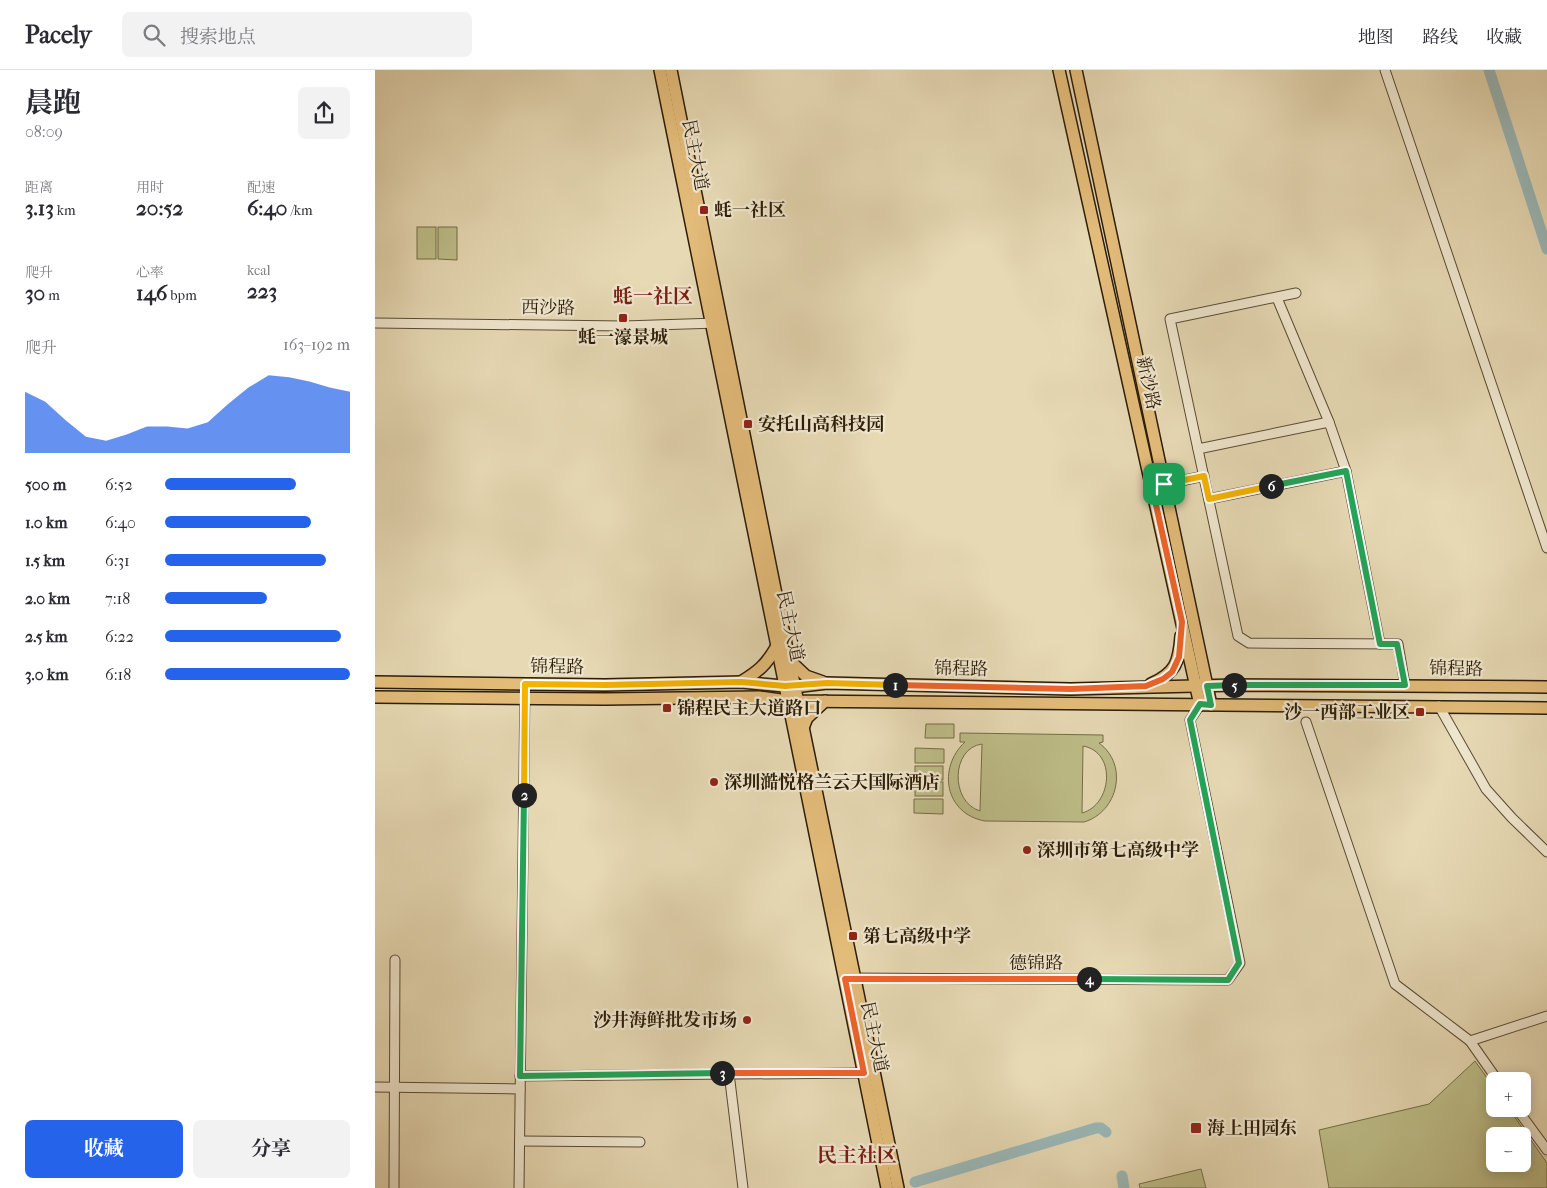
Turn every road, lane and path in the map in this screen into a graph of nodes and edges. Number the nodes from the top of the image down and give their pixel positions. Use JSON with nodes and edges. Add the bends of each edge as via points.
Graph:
{"nodes":[{"id":1,"x":660,"y":70,"type":"edge"},
{"id":2,"x":671,"y":70,"type":"edge"},
{"id":3,"x":1059,"y":70,"type":"edge"},
{"id":4,"x":1076,"y":70,"type":"edge"},
{"id":5,"x":1385,"y":70,"type":"edge"},
{"id":6,"x":1296,"y":293,"type":"dead end"},
{"id":7,"x":1277,"y":298,"type":"junction"},
{"id":8,"x":375,"y":323,"type":"edge"},
{"id":9,"x":716,"y":323,"type":"junction"},
{"id":10,"x":1329,"y":422,"type":"junction"},
{"id":11,"x":1198,"y":449,"type":"junction"},
{"id":12,"x":1346,"y":471,"type":"junction"},
{"id":13,"x":1204,"y":476,"type":"junction"},
{"id":14,"x":1164,"y":484,"type":"junction"},
{"id":15,"x":1152,"y":487,"type":"junction"},
{"id":16,"x":1209,"y":499,"type":"junction"},
{"id":17,"x":1547,"y":548,"type":"edge"},
{"id":18,"x":1182,"y":622,"type":"junction"},
{"id":19,"x":1380,"y":644,"type":"junction"},
{"id":20,"x":777,"y":646,"type":"junction"},
{"id":21,"x":1200,"y":652,"type":"junction"},
{"id":22,"x":789,"y":660,"type":"junction"},
{"id":23,"x":375,"y":682,"type":"edge"},
{"id":24,"x":741,"y":682,"type":"junction"},
{"id":25,"x":827,"y":683,"type":"junction"},
{"id":26,"x":525,"y":684,"type":"junction"},
{"id":27,"x":1234,"y":685,"type":"junction"},
{"id":28,"x":1405,"y":685,"type":"junction"},
{"id":29,"x":1146,"y":686,"type":"junction"},
{"id":30,"x":1201,"y":686,"type":"junction"},
{"id":31,"x":790,"y":687,"type":"junction"},
{"id":32,"x":1547,"y":687,"type":"edge"},
{"id":33,"x":375,"y":697,"type":"edge"},
{"id":34,"x":759,"y":697,"type":"junction"},
{"id":35,"x":525,"y":698,"type":"junction"},
{"id":36,"x":793,"y":701,"type":"junction"},
{"id":37,"x":825,"y":701,"type":"junction"},
{"id":38,"x":1205,"y":705,"type":"junction"},
{"id":39,"x":1439,"y":706,"type":"junction"},
{"id":40,"x":1547,"y":708,"type":"edge"},
{"id":41,"x":1306,"y":722,"type":"dead end"},
{"id":42,"x":797,"y":726,"type":"junction"},
{"id":43,"x":1547,"y":852,"type":"edge"},
{"id":44,"x":395,"y":960,"type":"dead end"},
{"id":45,"x":850,"y":978,"type":"junction"},
{"id":46,"x":1547,"y":1016,"type":"edge"},
{"id":47,"x":1470,"y":1041,"type":"junction"},
{"id":48,"x":1492,"y":1072,"type":"edge"},
{"id":49,"x":729,"y":1073,"type":"junction"},
{"id":50,"x":864,"y":1073,"type":"junction"},
{"id":51,"x":520,"y":1076,"type":"junction"},
{"id":52,"x":375,"y":1087,"type":"edge"},
{"id":53,"x":393,"y":1088,"type":"junction"},
{"id":54,"x":520,"y":1089,"type":"junction"},
{"id":55,"x":1523,"y":1117,"type":"edge"},
{"id":56,"x":520,"y":1141,"type":"junction"},
{"id":57,"x":640,"y":1142,"type":"dead end"},
{"id":58,"x":1547,"y":1150,"type":"edge"},
{"id":59,"x":394,"y":1188,"type":"edge"},
{"id":60,"x":519,"y":1188,"type":"edge"},
{"id":61,"x":743,"y":1188,"type":"edge"},
{"id":62,"x":887,"y":1188,"type":"edge"},
{"id":63,"x":898,"y":1188,"type":"edge"}],
"edges":[{"from":1,"to":9,"type":"main road","name":"民主大道"},
{"from":2,"to":9,"type":"main road","name":"民主大道"},
{"from":3,"to":15,"type":"main road","name":"新沙路"},
{"from":4,"to":14,"type":"main road","name":"新沙路"},
{"from":5,"to":17,"type":"street"},
{"from":6,"to":7,"type":"street"},
{"from":7,"to":10,"type":"street"},
{"from":7,"to":11,"type":"street","via":[[1170,320]]},
{"from":8,"to":9,"type":"street","name":"西沙路","via":[[624,326]]},
{"from":9,"to":20,"type":"main road","name":"民主大道"},
{"from":9,"to":22,"type":"main road","name":"民主大道"},
{"from":10,"to":11,"type":"street"},
{"from":10,"to":12,"type":"street"},
{"from":11,"to":13,"type":"street"},
{"from":12,"to":16,"type":"street"},
{"from":12,"to":19,"type":"street"},
{"from":13,"to":14,"type":"street"},
{"from":13,"to":16,"type":"street"},
{"from":14,"to":15,"type":"street"},
{"from":14,"to":21,"type":"main road","name":"新沙路"},
{"from":15,"to":18,"type":"main road","name":"新沙路"},
{"from":16,"to":19,"type":"street","via":[[1238,636],[1249,643]]},
{"from":18,"to":29,"type":"main road","via":[[1179,657],[1172,672]]},
{"from":18,"to":30,"type":"main road","name":"新沙路"},
{"from":19,"to":28,"type":"street","via":[[1397,644]]},
{"from":20,"to":24,"type":"main road","via":[[768,662]]},
{"from":20,"to":31,"type":"main road","name":"民主大道"},
{"from":21,"to":27,"type":"main road","via":[[1210,671],[1220,680]]},
{"from":21,"to":30,"type":"main road","name":"新沙路"},
{"from":22,"to":25,"type":"main road","via":[[806,676]]},
{"from":22,"to":31,"type":"main road","name":"民主大道"},
{"from":23,"to":26,"type":"main road","name":"锦程路"},
{"from":24,"to":26,"type":"main road","name":"锦程路"},
{"from":24,"to":31,"type":"main road","name":"锦程路"},
{"from":25,"to":29,"type":"main road","name":"锦程路","via":[[1071,689]]},
{"from":25,"to":31,"type":"main road","name":"锦程路"},
{"from":26,"to":35,"type":"street"},
{"from":27,"to":28,"type":"main road","name":"锦程路"},
{"from":27,"to":30,"type":"main road","name":"锦程路"},
{"from":28,"to":32,"type":"main road","name":"锦程路"},
{"from":29,"to":30,"type":"main road","name":"锦程路"},
{"from":30,"to":38,"type":"main road","name":"新沙路"},
{"from":31,"to":36,"type":"main road","name":"民主大道"},
{"from":33,"to":35,"type":"main road","name":"锦程路"},
{"from":34,"to":35,"type":"main road","name":"锦程路"},
{"from":34,"to":36,"type":"main road","name":"锦程路"},
{"from":34,"to":42,"type":"main road","via":[[779,708]]},
{"from":35,"to":51,"type":"street"},
{"from":36,"to":37,"type":"main road","name":"锦程路"},
{"from":36,"to":42,"type":"main road","name":"民主大道"},
{"from":37,"to":38,"type":"main road","name":"锦程路"},
{"from":37,"to":42,"type":"main road"},
{"from":38,"to":39,"type":"main road","name":"锦程路"},
{"from":38,"to":45,"type":"street","name":"德锦路","via":[[1190,720],[1239,963],[1228,980]]},
{"from":39,"to":40,"type":"main road","name":"锦程路"},
{"from":39,"to":43,"type":"street","via":[[1486,789]]},
{"from":41,"to":47,"type":"street","via":[[1395,984]]},
{"from":42,"to":45,"type":"main road","name":"民主大道"},
{"from":44,"to":53,"type":"street"},
{"from":45,"to":50,"type":"main road","name":"民主大道"},
{"from":45,"to":63,"type":"main road","name":"民主大道"},
{"from":46,"to":47,"type":"street"},
{"from":47,"to":48,"type":"street"},
{"from":49,"to":50,"type":"street"},
{"from":49,"to":51,"type":"street"},
{"from":49,"to":61,"type":"street"},
{"from":50,"to":62,"type":"main road","name":"民主大道"},
{"from":51,"to":54,"type":"street"},
{"from":52,"to":53,"type":"street"},
{"from":53,"to":54,"type":"street"},
{"from":53,"to":59,"type":"street"},
{"from":54,"to":56,"type":"street"},
{"from":55,"to":58,"type":"street"},
{"from":56,"to":57,"type":"street"},
{"from":56,"to":60,"type":"street"}]}
